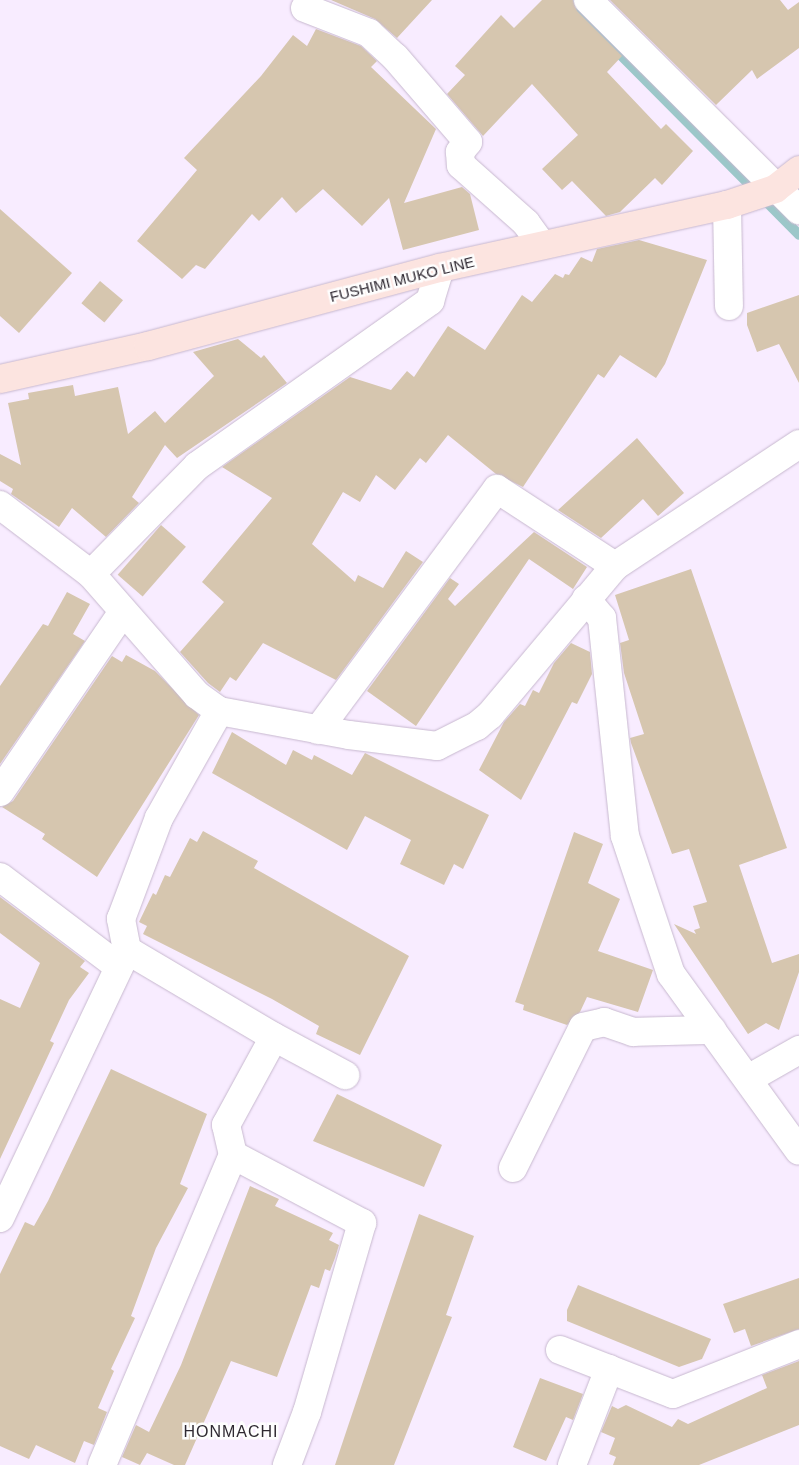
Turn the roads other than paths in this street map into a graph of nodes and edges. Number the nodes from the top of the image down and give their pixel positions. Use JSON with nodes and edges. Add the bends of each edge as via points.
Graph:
{"nodes":[{"id":1,"x":588,"y":0,"type":"edge"},
{"id":2,"x":306,"y":8,"type":"dead end"},
{"id":3,"x":799,"y":170,"type":"edge"},
{"id":4,"x":774,"y":189,"type":"junction"},
{"id":5,"x":736,"y":202,"type":"junction"},
{"id":6,"x":799,"y":210,"type":"edge"},
{"id":7,"x":542,"y":245,"type":"junction"},
{"id":8,"x":440,"y":268,"type":"junction"},
{"id":9,"x":729,"y":306,"type":"dead end"},
{"id":10,"x":0,"y":379,"type":"edge"},
{"id":11,"x":799,"y":444,"type":"edge"},
{"id":12,"x":0,"y":505,"type":"edge"},
{"id":13,"x":615,"y":566,"type":"junction"},
{"id":14,"x":91,"y":574,"type":"junction"},
{"id":15,"x":586,"y":599,"type":"junction"},
{"id":16,"x":123,"y":612,"type":"junction"},
{"id":17,"x":219,"y":711,"type":"junction"},
{"id":18,"x":318,"y":730,"type":"junction"},
{"id":19,"x":0,"y":792,"type":"edge"},
{"id":20,"x":0,"y":877,"type":"edge"},
{"id":21,"x":123,"y":959,"type":"junction"},
{"id":22,"x":712,"y":1030,"type":"junction"},
{"id":23,"x":274,"y":1037,"type":"junction"},
{"id":24,"x":799,"y":1050,"type":"edge"},
{"id":25,"x":345,"y":1075,"type":"dead end"},
{"id":26,"x":748,"y":1079,"type":"junction"},
{"id":27,"x":799,"y":1152,"type":"edge"},
{"id":28,"x":233,"y":1155,"type":"junction"},
{"id":29,"x":513,"y":1168,"type":"dead end"},
{"id":30,"x":0,"y":1218,"type":"edge"},
{"id":31,"x":799,"y":1344,"type":"edge"},
{"id":32,"x":560,"y":1350,"type":"dead end"},
{"id":33,"x":609,"y":1369,"type":"junction"},
{"id":34,"x":102,"y":1465,"type":"edge"},
{"id":35,"x":287,"y":1465,"type":"edge"},
{"id":36,"x":572,"y":1465,"type":"edge"}],
"edges":[{"from":1,"to":4,"type":"street"},
{"from":2,"to":7,"type":"street","via":[[369,33],[396,57],[468,142],[460,152],[461,165],[526,222]]},
{"from":3,"to":4,"type":"main road","name":"FUSHIMI MUKO LINE"},
{"from":4,"to":5,"type":"main road","name":"FUSHIMI MUKO LINE"},
{"from":4,"to":6,"type":"street"},
{"from":5,"to":7,"type":"main road","name":"FUSHIMI MUKO LINE"},
{"from":5,"to":9,"type":"street"},
{"from":7,"to":8,"type":"main road","name":"FUSHIMI MUKO LINE"},
{"from":8,"to":10,"type":"main road","name":"FUSHIMI MUKO LINE","via":[[148,346]]},
{"from":8,"to":14,"type":"street","via":[[430,301],[197,466]]},
{"from":11,"to":13,"type":"street"},
{"from":12,"to":14,"type":"street"},
{"from":13,"to":15,"type":"street"},
{"from":13,"to":18,"type":"street","via":[[497,490]]},
{"from":14,"to":16,"type":"street"},
{"from":15,"to":18,"type":"street","via":[[490,714],[460,736],[437,746],[422,746]]},
{"from":15,"to":22,"type":"street","via":[[602,618],[627,844],[671,974]]},
{"from":16,"to":17,"type":"street","via":[[197,695]]},
{"from":16,"to":19,"type":"street"},
{"from":17,"to":18,"type":"street"},
{"from":17,"to":21,"type":"street","via":[[159,818],[121,919]]},
{"from":20,"to":21,"type":"street"},
{"from":21,"to":23,"type":"street"},
{"from":21,"to":30,"type":"street"},
{"from":22,"to":26,"type":"street"},
{"from":22,"to":29,"type":"street","via":[[633,1032],[604,1022],[583,1028]]},
{"from":23,"to":25,"type":"street"},
{"from":23,"to":28,"type":"street","via":[[226,1125]]},
{"from":24,"to":26,"type":"street"},
{"from":26,"to":27,"type":"street"},
{"from":28,"to":34,"type":"street"},
{"from":28,"to":35,"type":"street","via":[[362,1223],[307,1412]]},
{"from":31,"to":33,"type":"street","via":[[674,1394]]},
{"from":32,"to":33,"type":"street"},
{"from":33,"to":36,"type":"street"}]}
